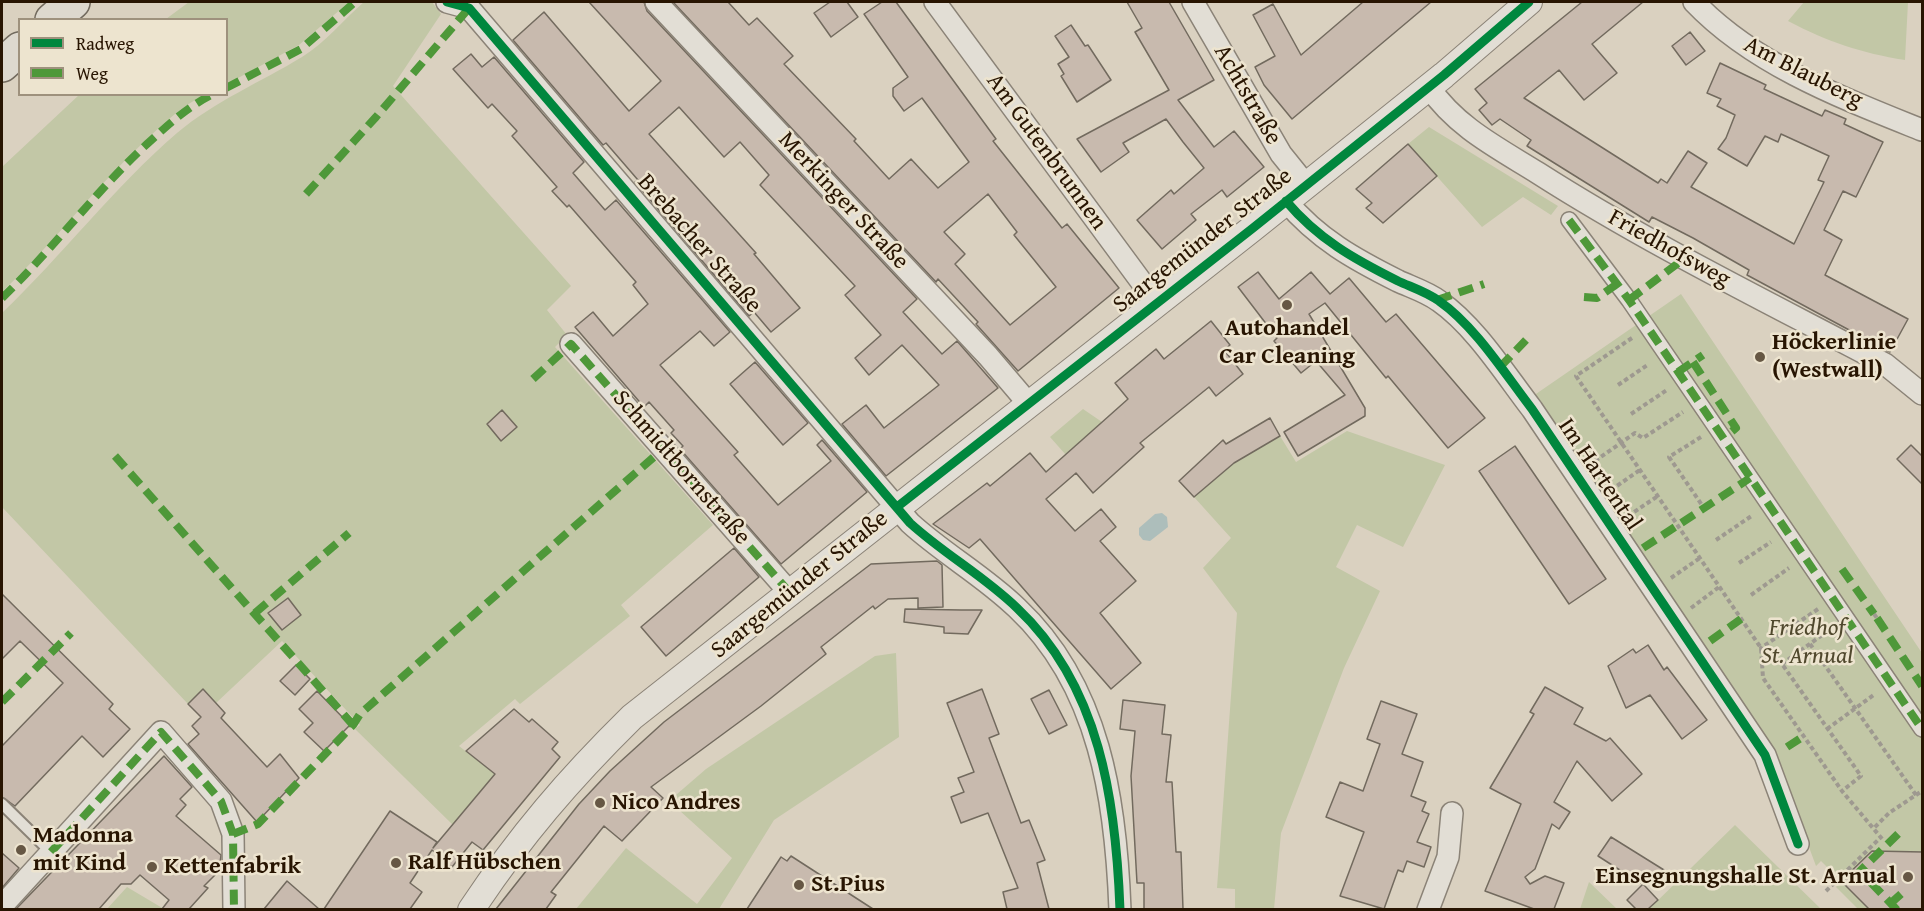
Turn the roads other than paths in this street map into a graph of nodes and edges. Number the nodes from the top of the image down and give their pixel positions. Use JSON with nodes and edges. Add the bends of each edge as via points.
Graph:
{"nodes":[{"id":1,"x":73,"y":2,"type":"edge"},
{"id":2,"x":447,"y":2,"type":"edge"},
{"id":3,"x":656,"y":2,"type":"edge"},
{"id":4,"x":935,"y":2,"type":"edge"},
{"id":5,"x":1192,"y":2,"type":"edge"},
{"id":6,"x":1529,"y":2,"type":"edge"},
{"id":7,"x":1694,"y":2,"type":"edge"},
{"id":8,"x":469,"y":5,"type":"edge"},
{"id":9,"x":54,"y":18,"type":"edge"},
{"id":10,"x":18,"y":51,"type":"edge"},
{"id":11,"x":2,"y":65,"type":"edge"},
{"id":12,"x":1429,"y":87,"type":"junction"},
{"id":13,"x":1923,"y":130,"type":"edge"},
{"id":14,"x":1306,"y":185,"type":"junction"},
{"id":15,"x":1286,"y":201,"type":"junction"},
{"id":16,"x":1569,"y":220,"type":"dead end"},
{"id":17,"x":1157,"y":303,"type":"junction"},
{"id":18,"x":571,"y":344,"type":"dead end"},
{"id":19,"x":1923,"y":394,"type":"edge"},
{"id":20,"x":1028,"y":403,"type":"junction"},
{"id":21,"x":897,"y":507,"type":"junction"},
{"id":22,"x":791,"y":594,"type":"junction"},
{"id":23,"x":1923,"y":729,"type":"edge"},
{"id":24,"x":2,"y":804,"type":"edge"},
{"id":25,"x":1452,"y":813,"type":"dead end"},
{"id":26,"x":1797,"y":844,"type":"dead end"},
{"id":27,"x":51,"y":852,"type":"junction"},
{"id":28,"x":2,"y":906,"type":"edge"},
{"id":29,"x":234,"y":909,"type":"edge"},
{"id":30,"x":471,"y":909,"type":"edge"},
{"id":31,"x":1120,"y":909,"type":"edge"},
{"id":32,"x":1428,"y":909,"type":"edge"}],
"edges":[{"from":1,"to":9,"type":"highway"},
{"from":2,"to":8,"type":"street","name":"Brebacher Straße"},
{"from":3,"to":20,"type":"street","name":"Merkinger Straße"},
{"from":4,"to":17,"type":"street","name":"Am Gutenbrunnen"},
{"from":5,"to":14,"type":"street","name":"Achtstraße","via":[[1281,154]]},
{"from":6,"to":12,"type":"street","name":"Saargemünder Straße"},
{"from":7,"to":13,"type":"street","name":"Am Blauberg","via":[[1764,59]]},
{"from":8,"to":21,"type":"street","name":"Brebacher Straße"},
{"from":10,"to":11,"type":"highway"},
{"from":12,"to":14,"type":"street","name":"Saargemünder Straße"},
{"from":12,"to":19,"type":"street","name":"Friedhofsweg","via":[[1441,105],[1471,131],[1570,194],[1885,364]]},
{"from":14,"to":15,"type":"street","name":"Saargemünder Straße"},
{"from":15,"to":17,"type":"street","name":"Saargemünder Straße"},
{"from":15,"to":26,"type":"street","name":"Im Hartental","via":[[1331,244],[1446,306],[1500,367],[1765,755]]},
{"from":16,"to":23,"type":"street","via":[[1629,300]]},
{"from":17,"to":20,"type":"street","name":"Saargemünder Straße"},
{"from":18,"to":22,"type":"street","name":"Schmidtbornstraße"},
{"from":20,"to":21,"type":"street","name":"Saargemünder Straße"},
{"from":21,"to":22,"type":"street","name":"Saargemünder Straße"},
{"from":21,"to":31,"type":"street","name":"Brebacher Straße","via":[[913,525],[1018,609],[1046,640],[1081,695],[1102,759],[1110,800]]},
{"from":22,"to":30,"type":"street","name":"Saargemünder Straße","via":[[632,717],[588,760],[526,830]]},
{"from":24,"to":27,"type":"lane"},
{"from":25,"to":32,"type":"street","via":[[1448,857]]},
{"from":27,"to":28,"type":"street"},
{"from":27,"to":29,"type":"street","via":[[161,732],[221,801],[233,834]]}]}
